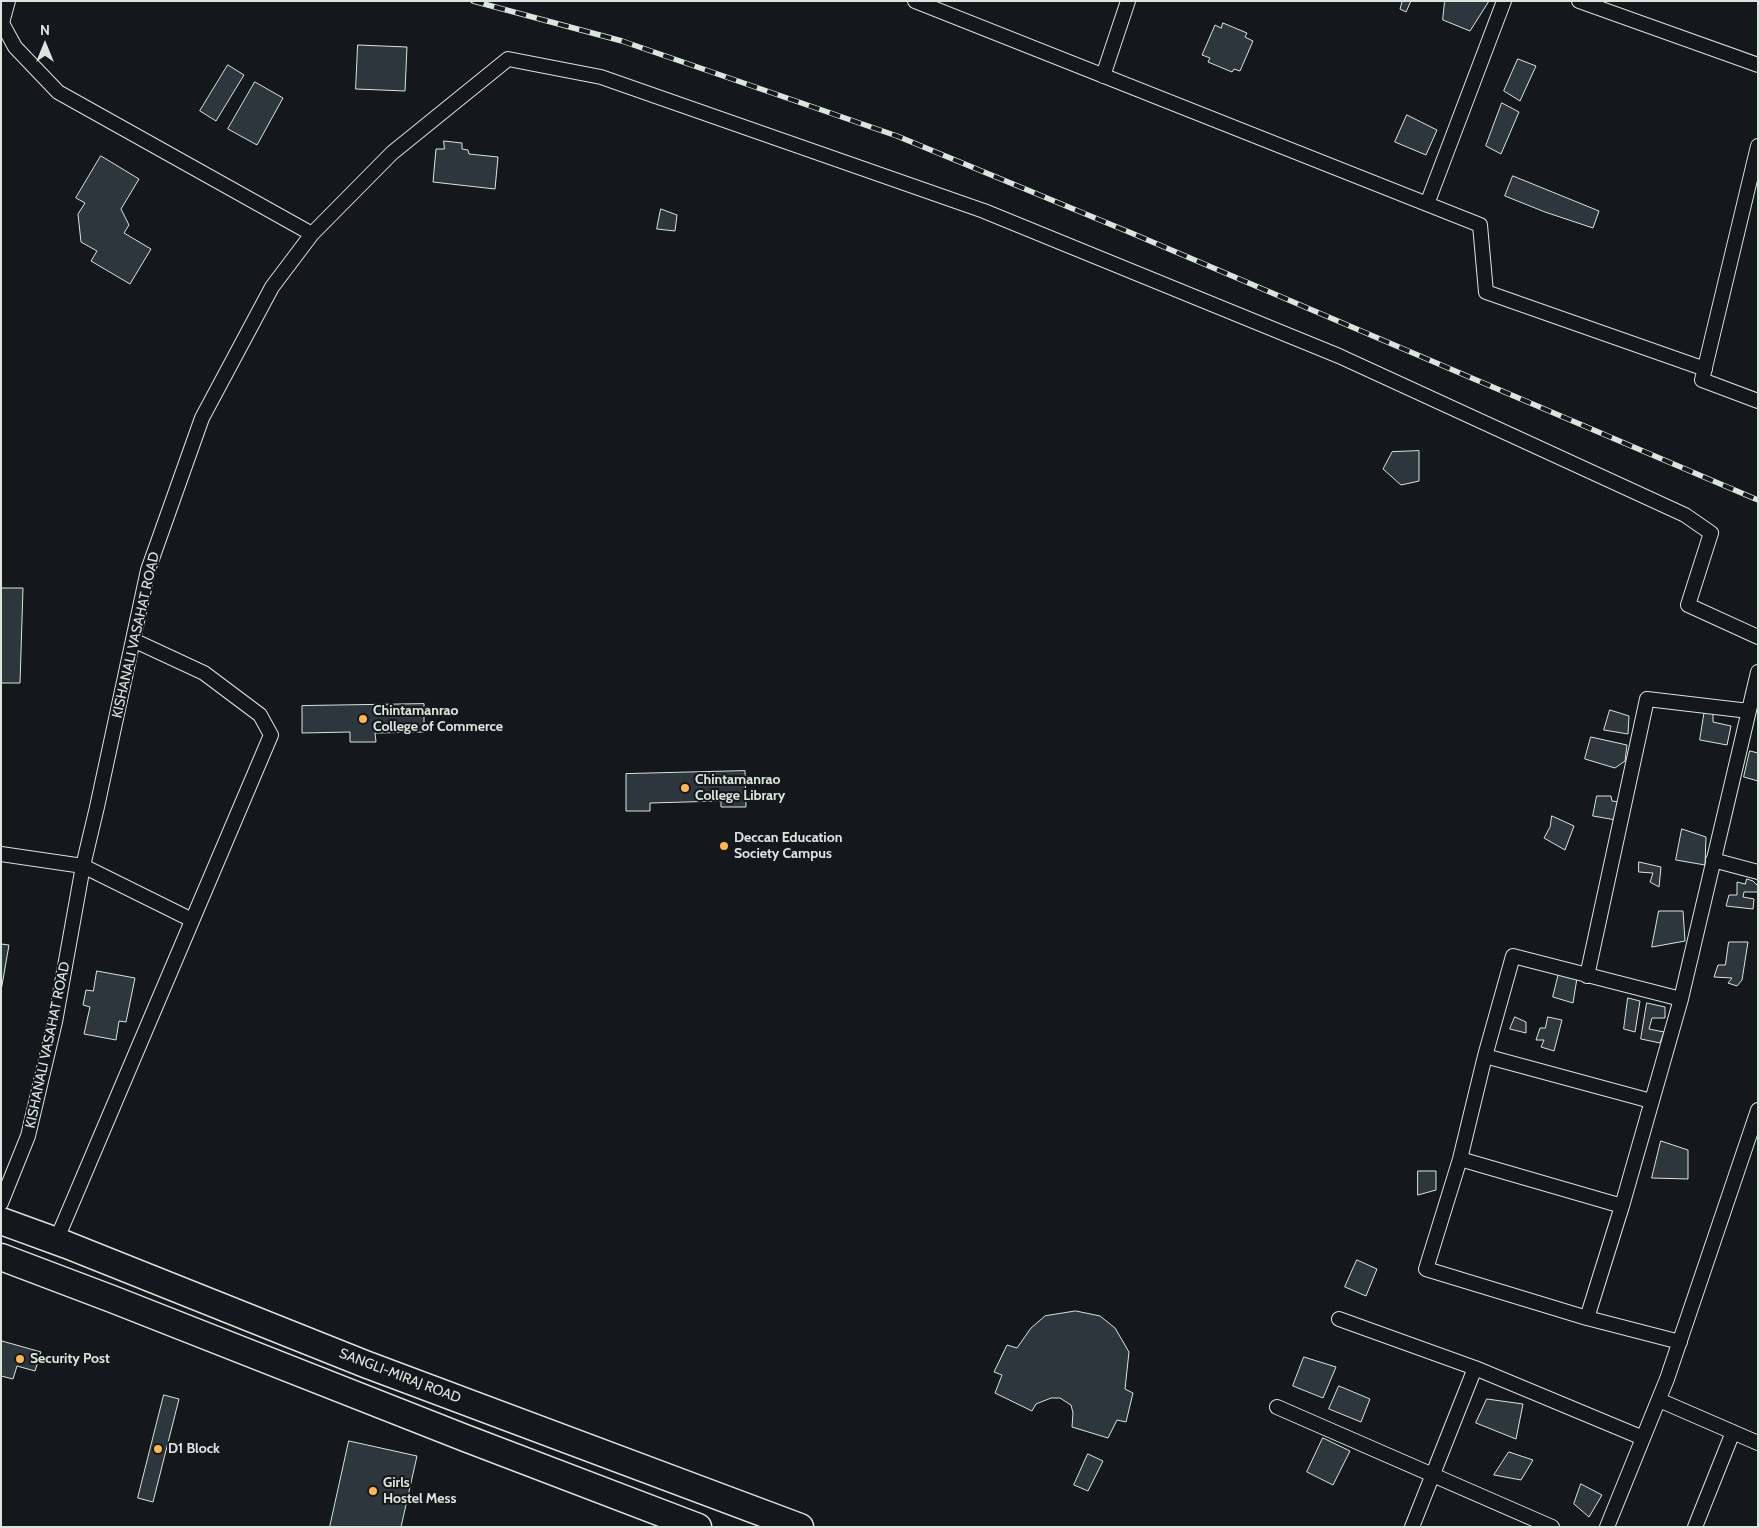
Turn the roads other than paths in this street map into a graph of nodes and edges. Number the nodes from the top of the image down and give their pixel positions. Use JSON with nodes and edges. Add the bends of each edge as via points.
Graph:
{"nodes":[{"id":1,"x":8,"y":1,"type":"edge"},
{"id":2,"x":915,"y":1,"type":"edge"},
{"id":3,"x":1128,"y":1,"type":"edge"},
{"id":4,"x":1504,"y":1,"type":"edge"},
{"id":5,"x":1579,"y":1,"type":"edge"},
{"id":6,"x":1758,"y":65,"type":"edge"},
{"id":7,"x":1103,"y":76,"type":"junction"},
{"id":8,"x":1757,"y":150,"type":"edge"},
{"id":9,"x":1427,"y":204,"type":"junction"},
{"id":10,"x":312,"y":234,"type":"junction"},
{"id":11,"x":1705,"y":369,"type":"junction"},
{"id":12,"x":1758,"y":402,"type":"edge"},
{"id":13,"x":1758,"y":637,"type":"edge"},
{"id":14,"x":133,"y":640,"type":"junction"},
{"id":15,"x":1758,"y":672,"type":"edge"},
{"id":16,"x":1748,"y":711,"type":"junction"},
{"id":17,"x":1,"y":854,"type":"edge"},
{"id":18,"x":1713,"y":860,"type":"junction"},
{"id":19,"x":83,"y":866,"type":"junction"},
{"id":20,"x":1758,"y":872,"type":"edge"},
{"id":21,"x":192,"y":920,"type":"junction"},
{"id":22,"x":1587,"y":976,"type":"junction"},
{"id":23,"x":1681,"y":999,"type":"junction"},
{"id":24,"x":1485,"y":1056,"type":"junction"},
{"id":25,"x":1652,"y":1101,"type":"junction"},
{"id":26,"x":1758,"y":1110,"type":"edge"},
{"id":27,"x":1460,"y":1159,"type":"junction"},
{"id":28,"x":1,"y":1203,"type":"edge"},
{"id":29,"x":1622,"y":1206,"type":"junction"},
{"id":30,"x":1,"y":1221,"type":"edge"},
{"id":31,"x":56,"y":1241,"type":"junction"},
{"id":32,"x":1,"y":1257,"type":"edge"},
{"id":33,"x":1587,"y":1318,"type":"junction"},
{"id":34,"x":1338,"y":1319,"type":"dead end"},
{"id":35,"x":1680,"y":1342,"type":"junction"},
{"id":36,"x":1475,"y":1368,"type":"junction"},
{"id":37,"x":1659,"y":1400,"type":"junction"},
{"id":38,"x":1277,"y":1407,"type":"dead end"},
{"id":39,"x":1733,"y":1432,"type":"junction"},
{"id":40,"x":1643,"y":1438,"type":"junction"},
{"id":41,"x":1758,"y":1443,"type":"edge"},
{"id":42,"x":1432,"y":1474,"type":"junction"},
{"id":43,"x":698,"y":1527,"type":"edge"},
{"id":44,"x":800,"y":1527,"type":"edge"},
{"id":45,"x":1412,"y":1527,"type":"edge"},
{"id":46,"x":1552,"y":1527,"type":"edge"},
{"id":47,"x":1607,"y":1527,"type":"edge"},
{"id":48,"x":1695,"y":1527,"type":"edge"}],
"edges":[{"from":1,"to":10,"type":"street","via":[[2,23],[15,47],[58,92]]},
{"from":2,"to":7,"type":"street"},
{"from":3,"to":7,"type":"street"},
{"from":4,"to":9,"type":"street"},
{"from":5,"to":6,"type":"street"},
{"from":7,"to":9,"type":"street"},
{"from":8,"to":11,"type":"street"},
{"from":9,"to":11,"type":"street","via":[[1480,225],[1486,292]]},
{"from":10,"to":13,"type":"street","name":"KISHANALI VASAHAT ROAD","via":[[392,153],[508,59],[601,77],[984,211],[1339,356],[1685,515],[1711,533],[1688,605]]},
{"from":10,"to":14,"type":"street","name":"KISHANALI VASAHAT ROAD","via":[[272,287],[202,418],[148,570]]},
{"from":11,"to":12,"type":"street","via":[[1702,380]]},
{"from":14,"to":19,"type":"street","name":"KISHANALI VASAHAT ROAD"},
{"from":14,"to":21,"type":"street","via":[[204,673],[260,715],[271,735]]},
{"from":15,"to":16,"type":"street"},
{"from":16,"to":18,"type":"street"},
{"from":16,"to":22,"type":"street","via":[[1647,698]]},
{"from":17,"to":19,"type":"street"},
{"from":18,"to":20,"type":"street"},
{"from":18,"to":23,"type":"street"},
{"from":19,"to":21,"type":"street"},
{"from":19,"to":28,"type":"street","name":"KISHANALI VASAHAT ROAD","via":[[56,1022],[28,1136]]},
{"from":21,"to":31,"type":"street"},
{"from":22,"to":23,"type":"street"},
{"from":22,"to":24,"type":"street","via":[[1513,956]]},
{"from":23,"to":25,"type":"street"},
{"from":24,"to":25,"type":"street"},
{"from":24,"to":27,"type":"street"},
{"from":25,"to":29,"type":"street"},
{"from":26,"to":35,"type":"street"},
{"from":27,"to":29,"type":"street"},
{"from":27,"to":33,"type":"street","via":[[1426,1269]]},
{"from":29,"to":33,"type":"street"},
{"from":30,"to":31,"type":"highway","name":"SANGLI-MIRAJ ROAD"},
{"from":31,"to":44,"type":"highway","name":"SANGLI-MIRAJ ROAD","via":[[356,1360]]},
{"from":32,"to":43,"type":"highway"},
{"from":33,"to":35,"type":"street"},
{"from":34,"to":36,"type":"street"},
{"from":35,"to":37,"type":"street"},
{"from":36,"to":40,"type":"street"},
{"from":36,"to":42,"type":"street"},
{"from":37,"to":39,"type":"street"},
{"from":37,"to":40,"type":"street"},
{"from":38,"to":42,"type":"street"},
{"from":39,"to":41,"type":"street"},
{"from":39,"to":48,"type":"street"},
{"from":40,"to":47,"type":"street"},
{"from":42,"to":45,"type":"street"},
{"from":42,"to":46,"type":"street"}]}
